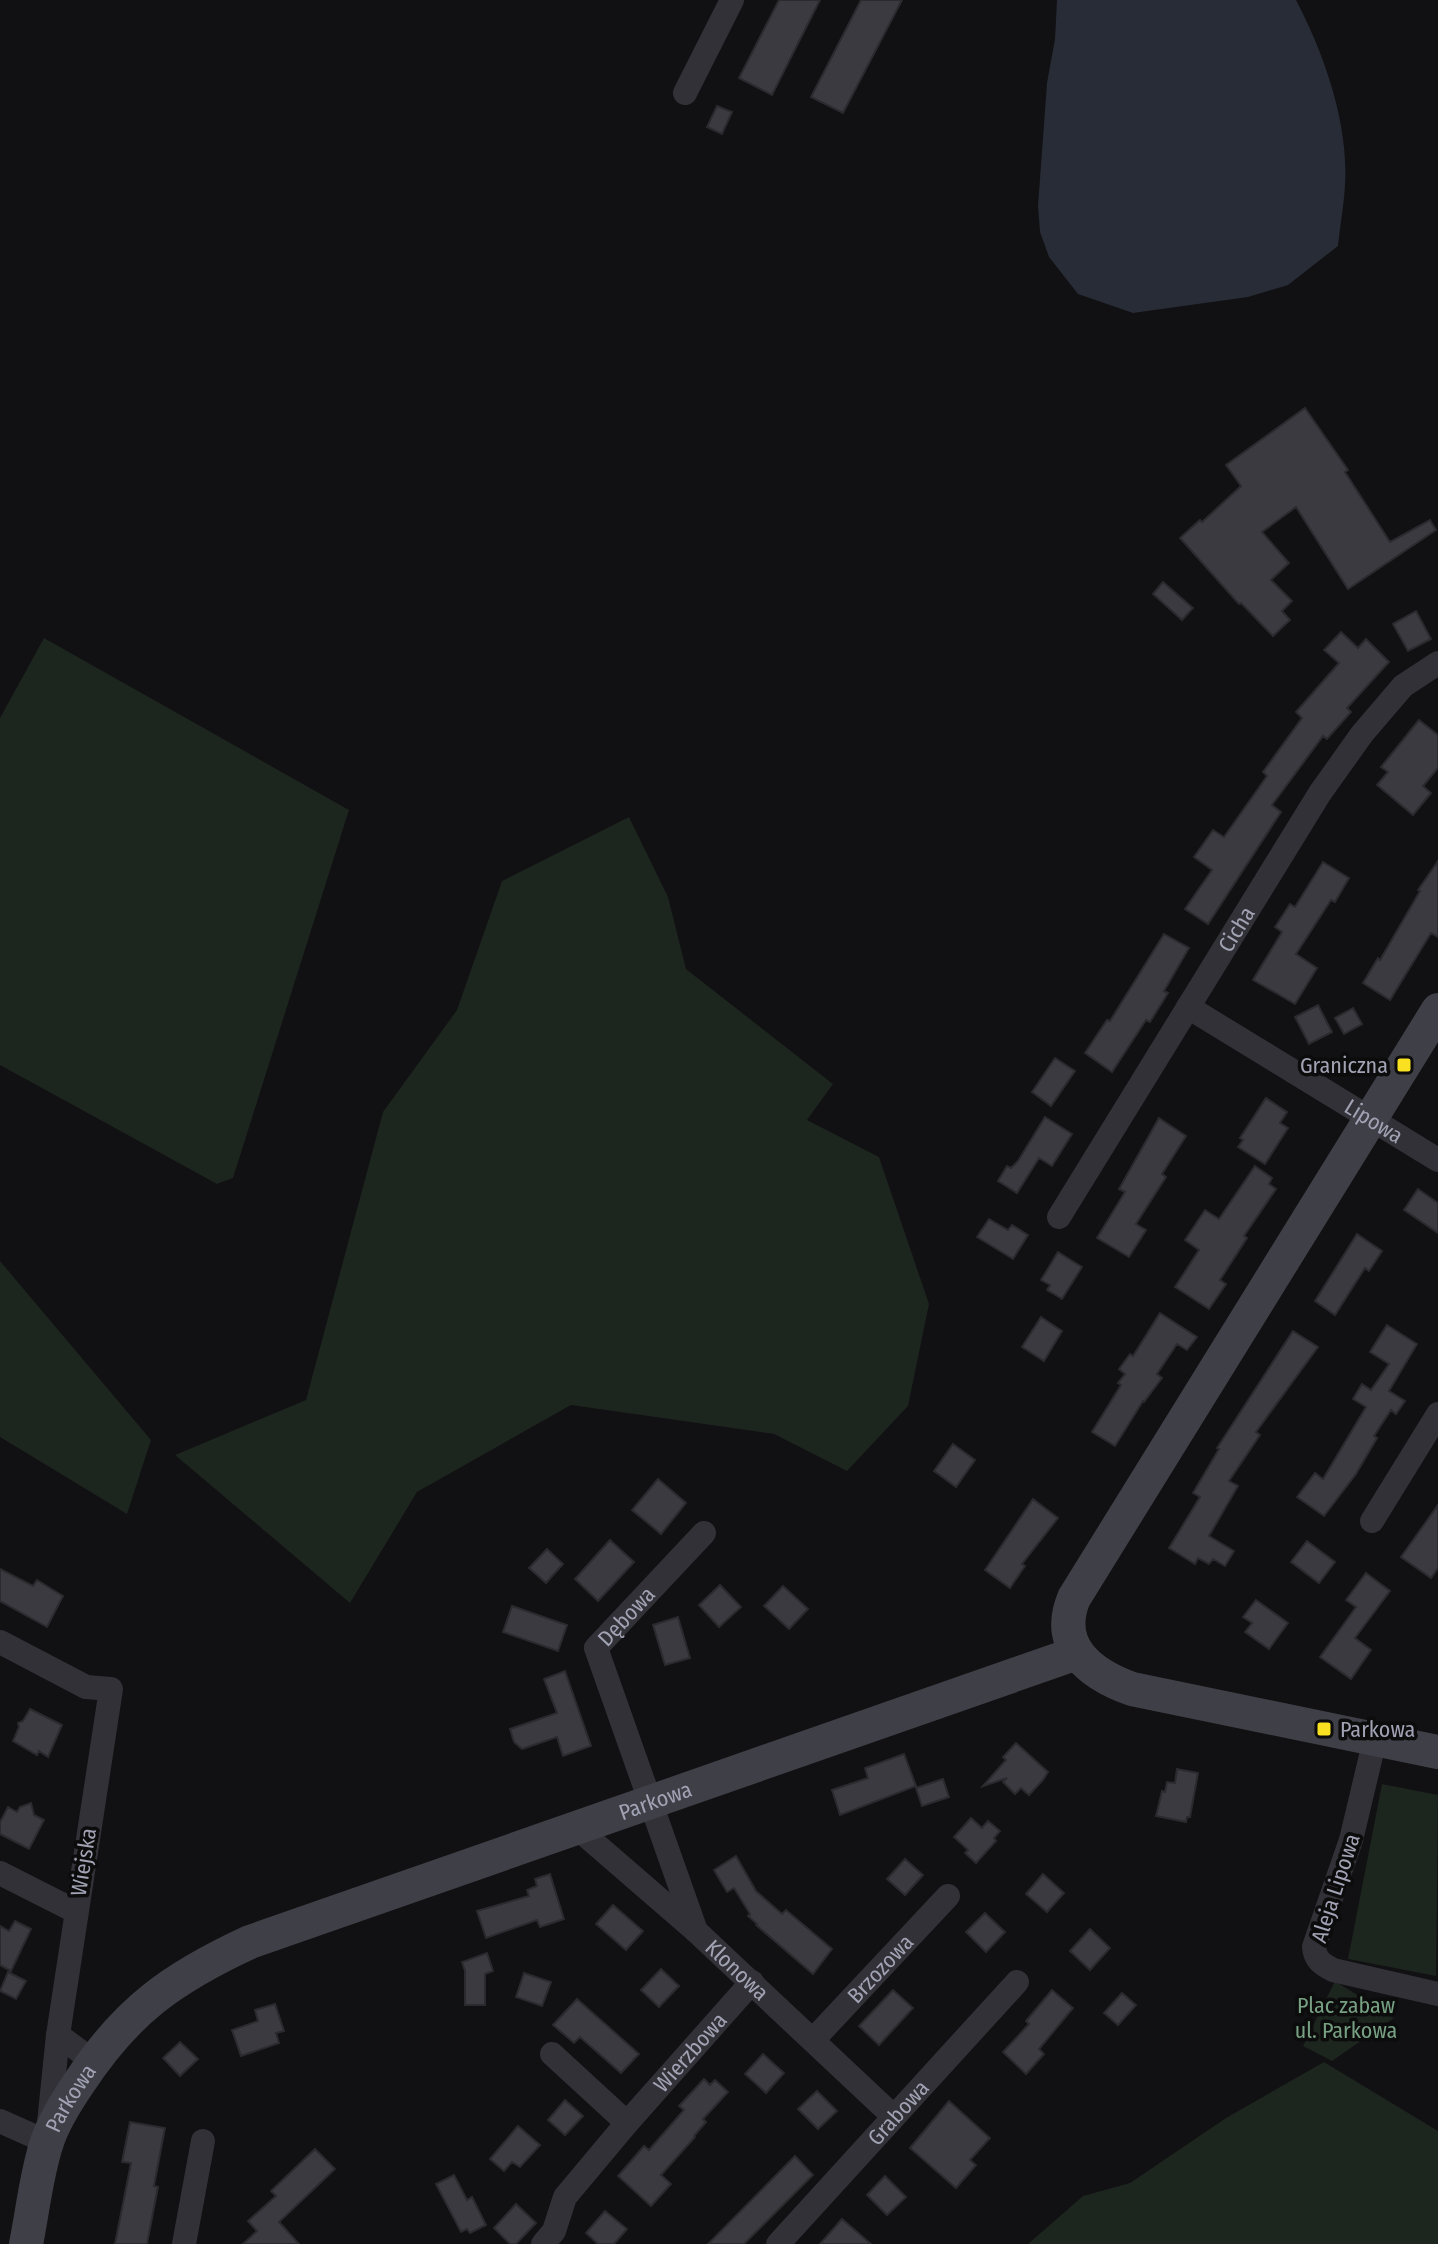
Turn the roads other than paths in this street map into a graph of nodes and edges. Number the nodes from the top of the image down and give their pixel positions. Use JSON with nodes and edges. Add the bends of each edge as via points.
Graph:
{"nodes":[{"id":1,"x":732,"y":0,"type":"edge"},
{"id":2,"x":685,"y":93,"type":"dead end"},
{"id":3,"x":1438,"y":663,"type":"edge"},
{"id":4,"x":1188,"y":1007,"type":"junction"},
{"id":5,"x":1438,"y":1010,"type":"edge"},
{"id":6,"x":1371,"y":1118,"type":"junction"},
{"id":7,"x":1438,"y":1160,"type":"edge"},
{"id":8,"x":1059,"y":1217,"type":"dead end"},
{"id":9,"x":1438,"y":1414,"type":"edge"},
{"id":10,"x":1372,"y":1521,"type":"dead end"},
{"id":11,"x":704,"y":1533,"type":"dead end"},
{"id":12,"x":0,"y":1642,"type":"edge"},
{"id":13,"x":1077,"y":1653,"type":"junction"},
{"id":14,"x":1375,"y":1739,"type":"junction"},
{"id":15,"x":1438,"y":1752,"type":"edge"},
{"id":16,"x":652,"y":1802,"type":"junction"},
{"id":17,"x":577,"y":1828,"type":"junction"},
{"id":18,"x":0,"y":1873,"type":"edge"},
{"id":19,"x":948,"y":1896,"type":"dead end"},
{"id":20,"x":75,"y":1911,"type":"junction"},
{"id":21,"x":696,"y":1931,"type":"junction"},
{"id":22,"x":752,"y":1982,"type":"junction"},
{"id":23,"x":1017,"y":1982,"type":"dead end"},
{"id":24,"x":1438,"y":1994,"type":"edge"},
{"id":25,"x":58,"y":2035,"type":"junction"},
{"id":26,"x":813,"y":2040,"type":"junction"},
{"id":27,"x":552,"y":2054,"type":"dead end"},
{"id":28,"x":93,"y":2061,"type":"junction"},
{"id":29,"x":893,"y":2116,"type":"junction"},
{"id":30,"x":0,"y":2121,"type":"edge"},
{"id":31,"x":627,"y":2123,"type":"junction"},
{"id":32,"x":203,"y":2141,"type":"dead end"},
{"id":33,"x":47,"y":2142,"type":"junction"},
{"id":34,"x":549,"y":2237,"type":"edge"},
{"id":35,"x":26,"y":2244,"type":"edge"},
{"id":36,"x":184,"y":2244,"type":"edge"},
{"id":37,"x":778,"y":2244,"type":"edge"}],
"edges":[{"from":1,"to":2,"type":"street"},
{"from":3,"to":4,"type":"street","name":"Cicha","via":[[1403,686],[1362,734]]},
{"from":4,"to":6,"type":"street","name":"Lipowa"},
{"from":4,"to":8,"type":"street","name":"Cicha"},
{"from":5,"to":6,"type":"street"},
{"from":6,"to":7,"type":"street","name":"Lipowa"},
{"from":6,"to":13,"type":"street","via":[[1074,1598],[1068,1631]]},
{"from":9,"to":10,"type":"street"},
{"from":11,"to":16,"type":"street","name":"Dębowa","via":[[596,1648]]},
{"from":12,"to":20,"type":"street","name":"Wiejska","via":[[86,1687],[111,1689]]},
{"from":13,"to":14,"type":"street","via":[[1102,1675],[1132,1689]]},
{"from":13,"to":16,"type":"street","name":"Parkowa"},
{"from":14,"to":15,"type":"street"},
{"from":14,"to":24,"type":"street","name":"Aleja Lipowa","via":[[1351,1840],[1314,1955],[1333,1970]]},
{"from":16,"to":17,"type":"street","name":"Parkowa"},
{"from":16,"to":21,"type":"street"},
{"from":17,"to":21,"type":"street","name":"Klonowa"},
{"from":17,"to":28,"type":"street","name":"Parkowa","via":[[214,1958],[154,1995]]},
{"from":18,"to":20,"type":"street"},
{"from":19,"to":26,"type":"street","name":"Brzozowa"},
{"from":20,"to":25,"type":"street","name":"Wiejska"},
{"from":21,"to":22,"type":"street","name":"Klonowa"},
{"from":22,"to":26,"type":"street","name":"Klonowa"},
{"from":22,"to":31,"type":"street","name":"Wierzbowa"},
{"from":23,"to":29,"type":"street","name":"Grabowa"},
{"from":25,"to":28,"type":"street"},
{"from":25,"to":33,"type":"street","name":"Wiejska"},
{"from":26,"to":29,"type":"street","name":"Klonowa"},
{"from":27,"to":31,"type":"street"},
{"from":28,"to":33,"type":"street","name":"Parkowa"},
{"from":29,"to":37,"type":"street","name":"Grabowa"},
{"from":30,"to":33,"type":"street"},
{"from":31,"to":34,"type":"street","name":"Wierzbowa","via":[[565,2197]]},
{"from":32,"to":36,"type":"street"},
{"from":33,"to":35,"type":"street","name":"Parkowa"}]}
